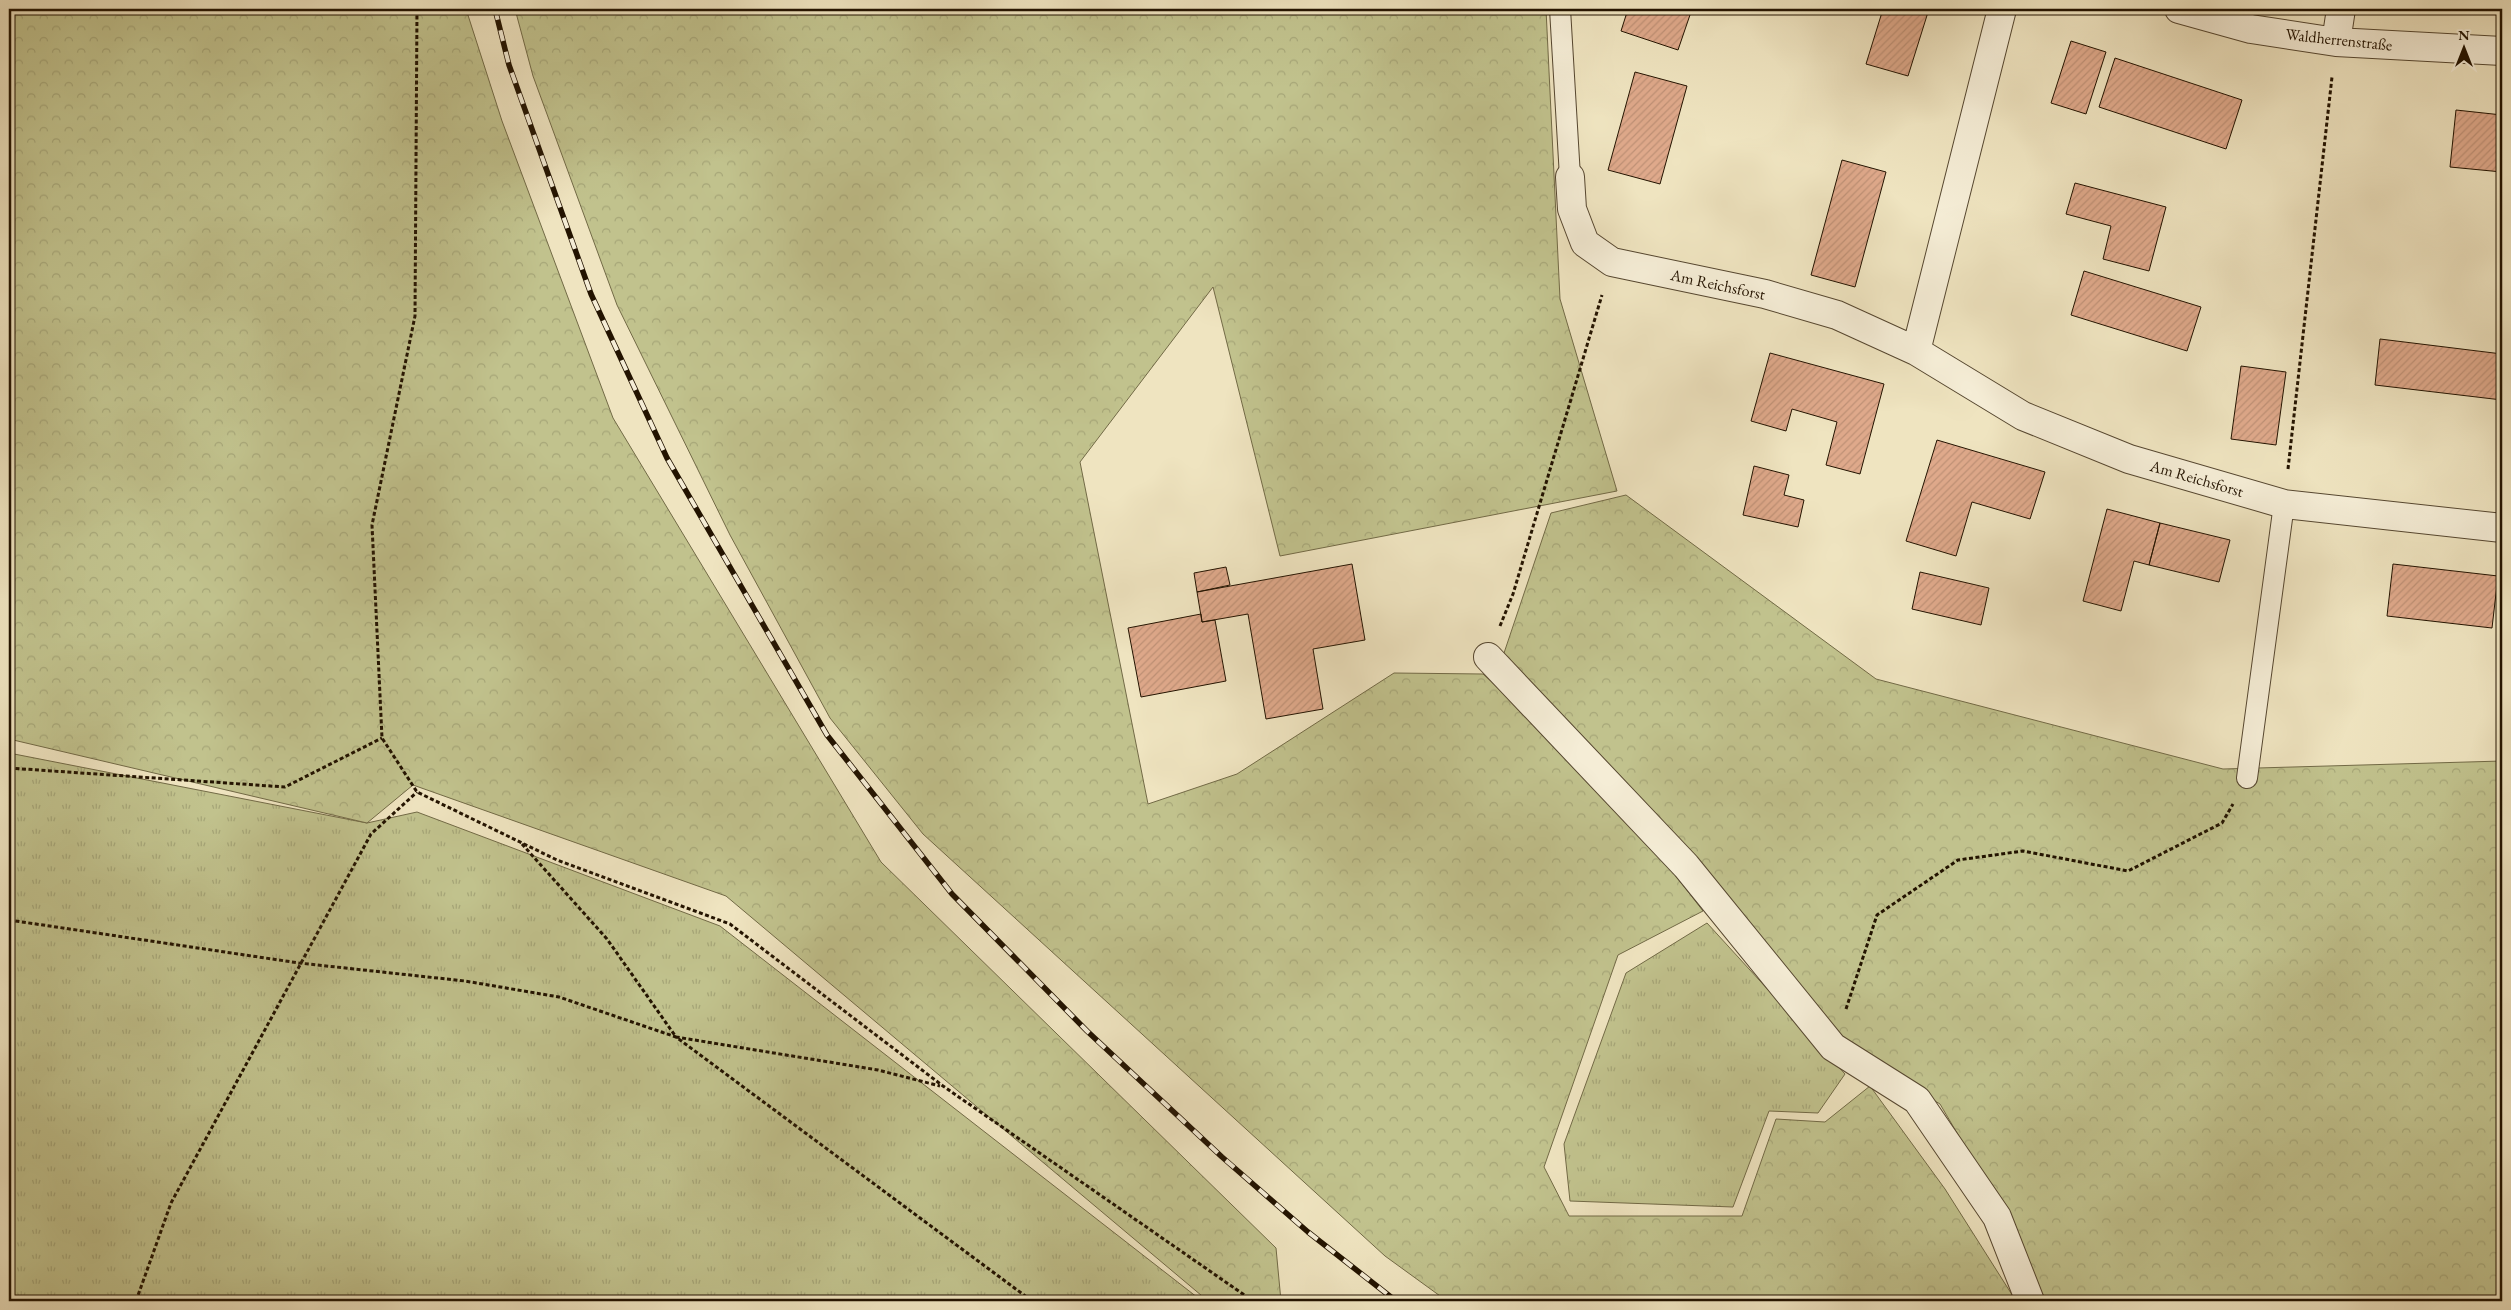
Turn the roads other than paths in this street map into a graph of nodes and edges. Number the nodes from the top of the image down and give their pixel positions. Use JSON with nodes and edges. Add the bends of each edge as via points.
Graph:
{"nodes":[{"id":1,"x":1560,"y":9,"type":"edge"},
{"id":2,"x":2002,"y":9,"type":"edge"},
{"id":3,"x":2180,"y":9,"type":"edge"},
{"id":4,"x":2341,"y":9,"type":"edge"},
{"id":5,"x":2336,"y":42,"type":"junction"},
{"id":6,"x":2502,"y":52,"type":"edge"},
{"id":7,"x":1570,"y":177,"type":"joint"},
{"id":8,"x":1916,"y":351,"type":"junction"},
{"id":9,"x":2284,"y":504,"type":"junction"},
{"id":10,"x":2502,"y":528,"type":"edge"},
{"id":11,"x":1488,"y":657,"type":"dead end"},
{"id":12,"x":2247,"y":778,"type":"road end"},
{"id":13,"x":2030,"y":1301,"type":"edge"}],
"edges":[{"from":1,"to":7,"type":"lane"},
{"from":2,"to":8,"type":"street"},
{"from":3,"to":5,"type":"street","name":"Waldherrenstraße","via":[[2251,29]]},
{"from":4,"to":5,"type":"street"},
{"from":5,"to":6,"type":"street","name":"Waldherrenstraße"},
{"from":7,"to":8,"type":"street","name":"Am Reichsforst","via":[[1572,209],[1585,243],[1612,262],[1774,296],[1837,315]]},
{"from":8,"to":9,"type":"street","name":"Am Reichsforst","via":[[2023,416],[2130,459]]},
{"from":9,"to":10,"type":"street","name":"Am Reichsforst"},
{"from":9,"to":12,"type":"lane"},
{"from":11,"to":13,"type":"street","via":[[1686,866],[1833,1047],[1917,1100],[1997,1217]]}]}
